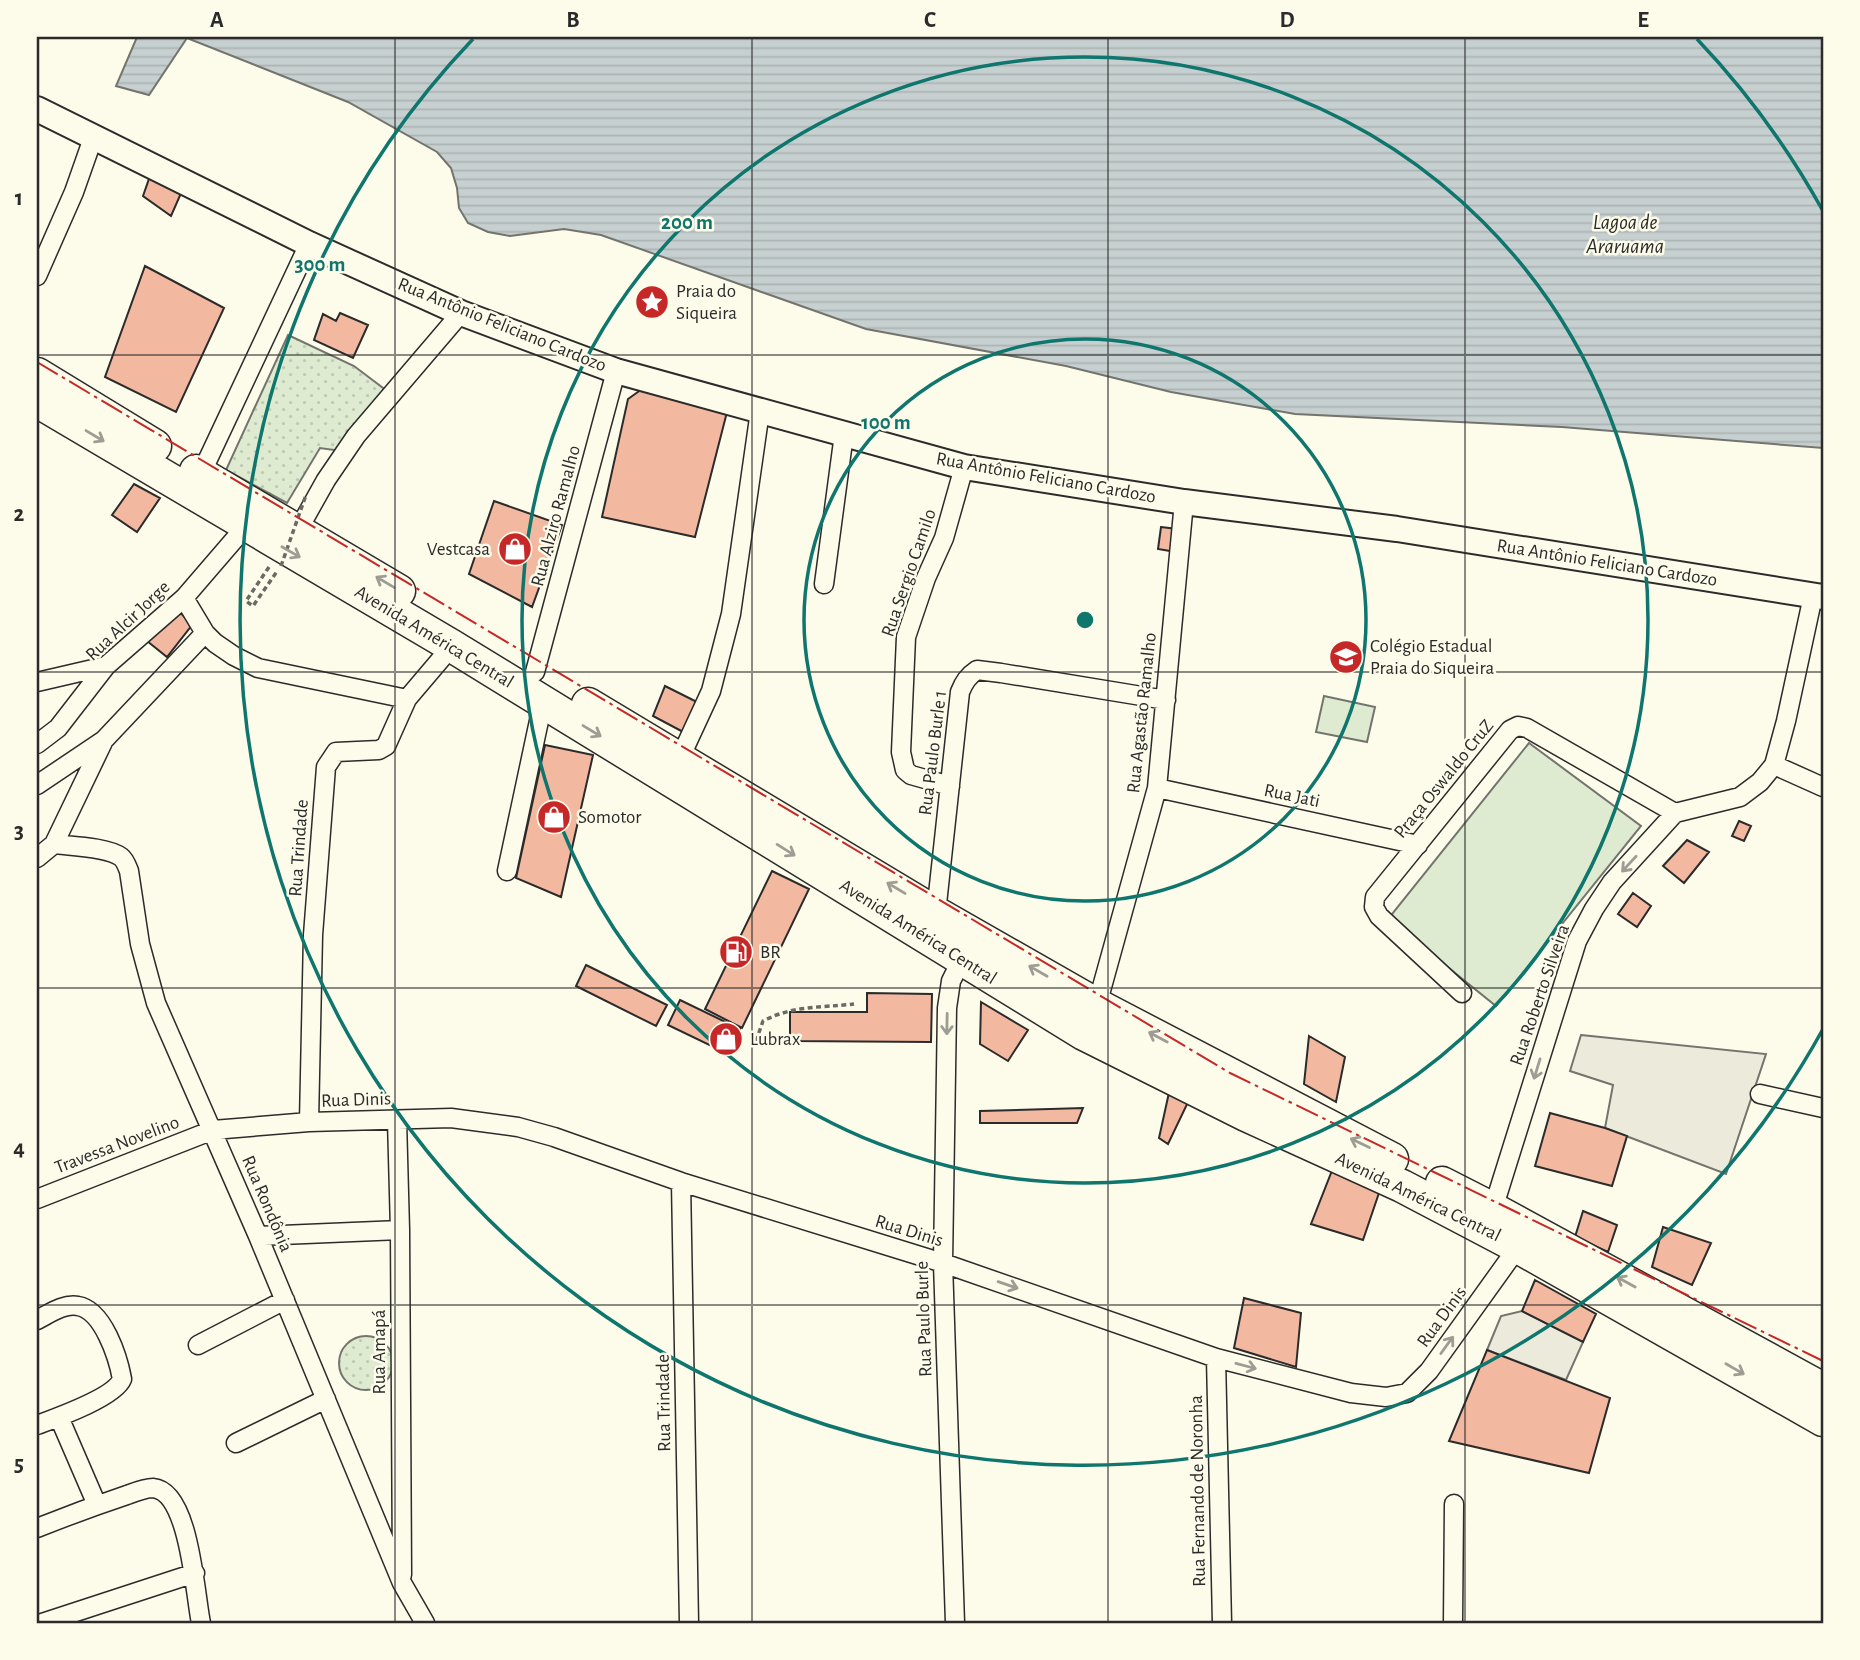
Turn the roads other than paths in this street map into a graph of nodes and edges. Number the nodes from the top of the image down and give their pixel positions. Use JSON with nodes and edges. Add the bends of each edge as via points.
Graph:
{"nodes":[{"id":1,"x":37,"y":109,"type":"edge"},
{"id":2,"x":93,"y":138,"type":"junction"},
{"id":3,"x":309,"y":244,"type":"junction"},
{"id":4,"x":37,"y":276,"type":"edge"},
{"id":5,"x":461,"y":313,"type":"junction"},
{"id":6,"x":617,"y":372,"type":"junction"},
{"id":7,"x":37,"y":374,"type":"edge"},
{"id":8,"x":37,"y":401,"type":"edge"},
{"id":9,"x":760,"y":411,"type":"junction"},
{"id":10,"x":844,"y":435,"type":"junction"},
{"id":11,"x":964,"y":467,"type":"junction"},
{"id":12,"x":201,"y":474,"type":"junction"},
{"id":13,"x":1184,"y":502,"type":"junction"},
{"id":14,"x":246,"y":526,"type":"junction"},
{"id":15,"x":287,"y":547,"type":"junction"},
{"id":16,"x":824,"y":584,"type":"dead end"},
{"id":17,"x":1818,"y":597,"type":"edge"},
{"id":18,"x":184,"y":598,"type":"junction"},
{"id":19,"x":205,"y":633,"type":"junction"},
{"id":20,"x":452,"y":646,"type":"junction"},
{"id":21,"x":106,"y":666,"type":"junction"},
{"id":22,"x":37,"y":682,"type":"edge"},
{"id":23,"x":539,"y":687,"type":"junction"},
{"id":24,"x":407,"y":699,"type":"junction"},
{"id":25,"x":1166,"y":700,"type":"junction"},
{"id":26,"x":104,"y":740,"type":"junction"},
{"id":27,"x":37,"y":744,"type":"edge"},
{"id":28,"x":680,"y":758,"type":"junction"},
{"id":29,"x":1773,"y":765,"type":"junction"},
{"id":30,"x":37,"y":785,"type":"edge"},
{"id":31,"x":950,"y":786,"type":"junction"},
{"id":32,"x":1823,"y":787,"type":"edge"},
{"id":33,"x":1157,"y":788,"type":"junction"},
{"id":34,"x":1675,"y":813,"type":"junction"},
{"id":35,"x":54,"y":844,"type":"junction"},
{"id":36,"x":1418,"y":845,"type":"junction"},
{"id":37,"x":37,"y":858,"type":"edge"},
{"id":38,"x":507,"y":871,"type":"dead end"},
{"id":39,"x":936,"y":913,"type":"junction"},
{"id":40,"x":969,"y":947,"type":"junction"},
{"id":41,"x":1462,"y":993,"type":"dead end"},
{"id":42,"x":1097,"y":1005,"type":"junction"},
{"id":43,"x":1759,"y":1094,"type":"dead end"},
{"id":44,"x":1823,"y":1108,"type":"edge"},
{"id":45,"x":397,"y":1120,"type":"junction"},
{"id":46,"x":309,"y":1122,"type":"junction"},
{"id":47,"x":213,"y":1130,"type":"junction"},
{"id":48,"x":681,"y":1182,"type":"junction"},
{"id":49,"x":37,"y":1199,"type":"edge"},
{"id":50,"x":1493,"y":1209,"type":"junction"},
{"id":51,"x":400,"y":1230,"type":"junction"},
{"id":52,"x":258,"y":1236,"type":"junction"},
{"id":53,"x":1518,"y":1247,"type":"junction"},
{"id":54,"x":943,"y":1263,"type":"junction"},
{"id":55,"x":285,"y":1300,"type":"junction"},
{"id":56,"x":37,"y":1320,"type":"edge"},
{"id":57,"x":1681,"y":1325,"type":"junction"},
{"id":58,"x":198,"y":1345,"type":"dead end"},
{"id":59,"x":1216,"y":1358,"type":"junction"},
{"id":60,"x":1823,"y":1389,"type":"edge"},
{"id":61,"x":326,"y":1399,"type":"junction"},
{"id":62,"x":59,"y":1417,"type":"junction"},
{"id":63,"x":1823,"y":1420,"type":"edge"},
{"id":64,"x":37,"y":1425,"type":"edge"},
{"id":65,"x":236,"y":1443,"type":"dead end"},
{"id":66,"x":1454,"y":1504,"type":"dead end"},
{"id":67,"x":97,"y":1505,"type":"junction"},
{"id":68,"x":37,"y":1528,"type":"edge"},
{"id":69,"x":194,"y":1573,"type":"junction"},
{"id":70,"x":402,"y":1583,"type":"junction"},
{"id":71,"x":42,"y":1623,"type":"edge"},
{"id":72,"x":201,"y":1623,"type":"edge"},
{"id":73,"x":425,"y":1623,"type":"edge"},
{"id":74,"x":689,"y":1623,"type":"edge"},
{"id":75,"x":955,"y":1623,"type":"edge"},
{"id":76,"x":1222,"y":1623,"type":"edge"},
{"id":77,"x":1453,"y":1623,"type":"edge"}],
"edges":[{"from":1,"to":2,"type":"street","name":"Rua Antônio Feliciano Cardozo"},
{"from":2,"to":3,"type":"street","name":"Rua Antônio Feliciano Cardozo"},
{"from":2,"to":4,"type":"street"},
{"from":3,"to":5,"type":"street","name":"Rua Antônio Feliciano Cardozo"},
{"from":3,"to":12,"type":"street"},
{"from":5,"to":6,"type":"street","name":"Rua Antônio Feliciano Cardozo"},
{"from":5,"to":15,"type":"street","via":[[356,436]]},
{"from":6,"to":9,"type":"street","name":"Rua Antônio Feliciano Cardozo"},
{"from":6,"to":23,"type":"street","name":"Rua Alziro Ramalho"},
{"from":7,"to":12,"type":"highway","name":"Avenida América Central"},
{"from":8,"to":14,"type":"highway","name":"Avenida América Central","one_way":true},
{"from":9,"to":10,"type":"street","name":"Rua Antônio Feliciano Cardozo"},
{"from":9,"to":28,"type":"street","via":[[728,626],[710,691]]},
{"from":10,"to":11,"type":"street","name":"Rua Antônio Feliciano Cardozo"},
{"from":10,"to":16,"type":"street"},
{"from":11,"to":13,"type":"street","name":"Rua Antônio Feliciano Cardozo"},
{"from":11,"to":31,"type":"street","name":"Rua Sergio Camilo","via":[[944,538],[906,637],[902,690],[905,770]]},
{"from":12,"to":15,"type":"highway","name":"Avenida América Central"},
{"from":13,"to":17,"type":"street","name":"Rua Antônio Feliciano Cardozo","via":[[1397,529]]},
{"from":13,"to":25,"type":"street","name":"Rua Agastão Ramalho"},
{"from":14,"to":15,"type":"highway","name":"Avenida América Central"},
{"from":14,"to":18,"type":"street","name":"Rua Alcir Jorge"},
{"from":15,"to":20,"type":"highway","name":"Avenida América Central","one_way":true},
{"from":23,"to":15,"type":"highway","name":"Avenida América Central","one_way":true},
{"from":17,"to":29,"type":"street"},
{"from":18,"to":19,"type":"street"},
{"from":18,"to":21,"type":"street","name":"Rua Alcir Jorge"},
{"from":19,"to":24,"type":"street","via":[[258,668]]},
{"from":19,"to":26,"type":"street"},
{"from":20,"to":23,"type":"highway","name":"Avenida América Central"},
{"from":20,"to":24,"type":"street","name":"Rua Trindade"},
{"from":21,"to":22,"type":"street"},
{"from":21,"to":27,"type":"street","name":"Rua Alcir Jorge","via":[[58,728]]},
{"from":23,"to":28,"type":"highway","name":"Avenida América Central"},
{"from":23,"to":38,"type":"street","name":"Rua Alziro Ramalho"},
{"from":23,"to":40,"type":"highway","name":"Avenida América Central","one_way":true},
{"from":24,"to":46,"type":"street","name":"Rua Trindade","via":[[386,747],[336,752],[326,767],[313,935]]},
{"from":25,"to":31,"type":"street","name":"Rua Paulo Burle 1","via":[[977,670],[960,692]]},
{"from":25,"to":33,"type":"street","name":"Rua Agastão Ramalho"},
{"from":26,"to":30,"type":"street"},
{"from":26,"to":35,"type":"street"},
{"from":39,"to":28,"type":"highway","name":"Avenida América Central","one_way":true},
{"from":29,"to":32,"type":"street"},
{"from":29,"to":34,"type":"street","via":[[1740,797]]},
{"from":31,"to":39,"type":"street","name":"Rua Paulo Burle 1"},
{"from":33,"to":36,"type":"street","name":"Rua Jati"},
{"from":33,"to":42,"type":"street","name":"Rua Agastão Ramalho"},
{"from":34,"to":36,"type":"street","name":"Praça Oswaldo CruZ","via":[[1518,726],[1510,730]]},
{"from":34,"to":50,"type":"street","name":"Rua Roberto Silveira","one_way":true,"via":[[1612,882],[1577,942]]},
{"from":35,"to":37,"type":"street"},
{"from":35,"to":47,"type":"street","name":"Rua Rondônia","via":[[110,852],[125,862],[156,1003]]},
{"from":36,"to":41,"type":"street","name":"Praça Oswaldo CruZ","via":[[1380,889],[1374,907]]},
{"from":39,"to":40,"type":"highway","name":"Avenida América Central"},
{"from":42,"to":40,"type":"highway","name":"Avenida América Central","one_way":true},
{"from":40,"to":53,"type":"highway","name":"Avenida América Central","via":[[1084,1034],[1402,1186]]},
{"from":40,"to":54,"type":"street","name":"Rua Paulo Burle","one_way":true,"via":[[948,992]]},
{"from":50,"to":42,"type":"highway","name":"Avenida América Central","one_way":true},
{"from":43,"to":44,"type":"street"},
{"from":45,"to":46,"type":"street","name":"Rua Dinis"},
{"from":45,"to":48,"type":"street","name":"Rua Dinis","via":[[451,1118],[518,1127]]},
{"from":45,"to":51,"type":"street","name":"Rua Amapá"},
{"from":46,"to":47,"type":"street","name":"Rua Dinis"},
{"from":47,"to":49,"type":"street","name":"Travessa Novelino"},
{"from":47,"to":52,"type":"street","name":"Rua Rondônia"},
{"from":48,"to":54,"type":"street","name":"Rua Dinis"},
{"from":48,"to":74,"type":"street","name":"Rua Trindade"},
{"from":57,"to":50,"type":"highway","name":"Avenida América Central","one_way":true},
{"from":51,"to":52,"type":"street"},
{"from":51,"to":70,"type":"street","name":"Rua Amapá"},
{"from":52,"to":55,"type":"street","name":"Rua Rondônia"},
{"from":53,"to":57,"type":"highway","name":"Avenida América Central"},
{"from":59,"to":53,"type":"street","name":"Rua Dinis","one_way":true,"via":[[1351,1393],[1386,1397],[1408,1393],[1429,1371]]},
{"from":54,"to":59,"type":"street","name":"Rua Dinis","one_way":true},
{"from":54,"to":75,"type":"street","name":"Rua Paulo Burle"},
{"from":55,"to":58,"type":"street"},
{"from":55,"to":61,"type":"street","name":"Rua Rondônia"},
{"from":56,"to":62,"type":"street","via":[[65,1307],[86,1308],[105,1329],[121,1374],[116,1389]]},
{"from":57,"to":60,"type":"highway","name":"Avenida América Central"},
{"from":57,"to":63,"type":"highway","name":"Avenida América Central","one_way":true},
{"from":59,"to":76,"type":"street","name":"Rua Fernando de Noronha"},
{"from":61,"to":65,"type":"street"},
{"from":61,"to":70,"type":"street","name":"Rua Rondônia"},
{"from":62,"to":64,"type":"street"},
{"from":62,"to":67,"type":"street"},
{"from":66,"to":77,"type":"street"},
{"from":67,"to":68,"type":"street"},
{"from":67,"to":69,"type":"street","via":[[153,1488],[164,1491],[185,1532]]},
{"from":69,"to":71,"type":"street"},
{"from":69,"to":72,"type":"street"},
{"from":70,"to":73,"type":"street","name":"Rua Rondônia"}]}
